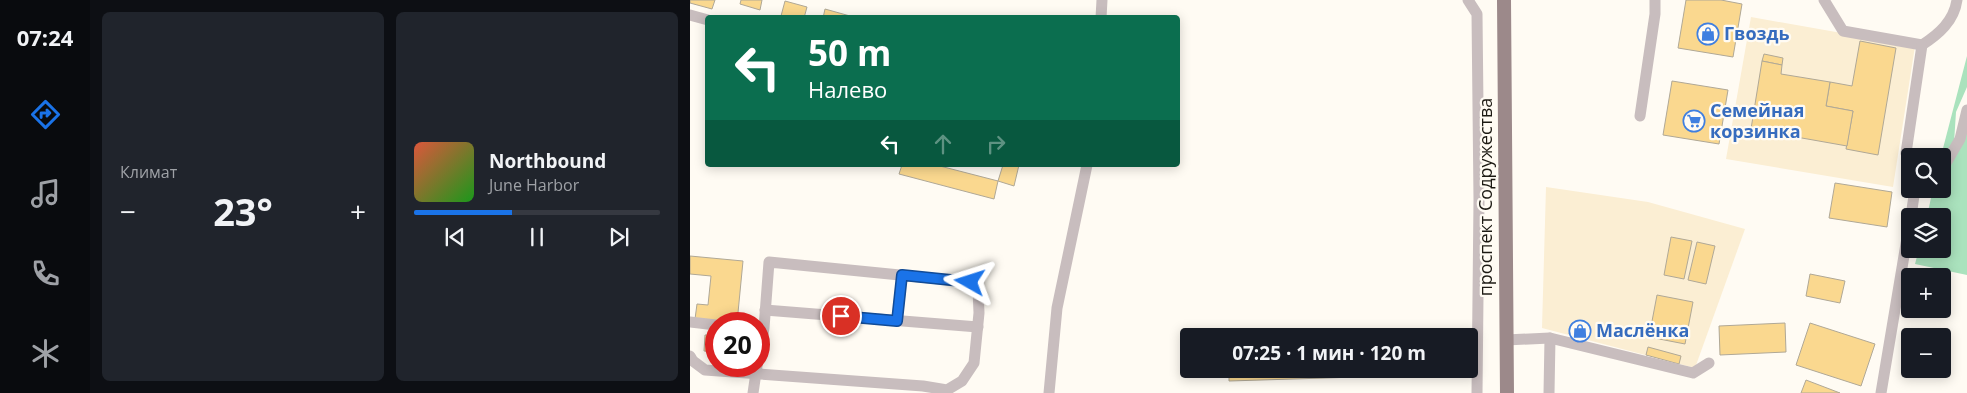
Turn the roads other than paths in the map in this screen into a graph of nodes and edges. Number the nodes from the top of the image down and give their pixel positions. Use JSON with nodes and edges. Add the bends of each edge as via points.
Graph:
{"nodes":[{"id":1,"x":1102,"y":0,"type":"edge"},
{"id":2,"x":1468,"y":0,"type":"edge"},
{"id":3,"x":1504,"y":0,"type":"edge"},
{"id":4,"x":1655,"y":0,"type":"edge"},
{"id":5,"x":1824,"y":0,"type":"edge"},
{"id":6,"x":1957,"y":0,"type":"edge"},
{"id":7,"x":690,"y":15,"type":"edge"},
{"id":8,"x":1101,"y":15,"type":"edge"},
{"id":9,"x":705,"y":19,"type":"edge"},
{"id":10,"x":1922,"y":45,"type":"junction"},
{"id":11,"x":1967,"y":110,"type":"edge"},
{"id":12,"x":1640,"y":116,"type":"dead end"},
{"id":13,"x":1907,"y":148,"type":"edge"},
{"id":14,"x":1951,"y":154,"type":"edge"},
{"id":15,"x":1087,"y":167,"type":"edge"},
{"id":16,"x":1903,"y":258,"type":"edge"},
{"id":17,"x":902,"y":275,"type":"junction"},
{"id":18,"x":765,"y":310,"type":"joint"},
{"id":19,"x":897,"y":321,"type":"junction"},
{"id":20,"x":690,"y":322,"type":"edge"},
{"id":21,"x":705,"y":324,"type":"edge"},
{"id":22,"x":978,"y":327,"type":"junction"},
{"id":23,"x":1550,"y":338,"type":"junction"},
{"id":24,"x":1506,"y":340,"type":"junction"},
{"id":25,"x":690,"y":356,"type":"edge"},
{"id":26,"x":1709,"y":363,"type":"dead end"},
{"id":27,"x":705,"y":370,"type":"edge"},
{"id":28,"x":770,"y":372,"type":"edge"},
{"id":29,"x":755,"y":377,"type":"edge"},
{"id":30,"x":947,"y":392,"type":"edge"},
{"id":31,"x":753,"y":393,"type":"edge"},
{"id":32,"x":1049,"y":393,"type":"edge"},
{"id":33,"x":1477,"y":393,"type":"edge"},
{"id":34,"x":1507,"y":393,"type":"edge"},
{"id":35,"x":1549,"y":393,"type":"edge"},
{"id":36,"x":1880,"y":393,"type":"edge"}],
"edges":[{"from":1,"to":8,"type":"street"},
{"from":2,"to":33,"type":"street","via":[[1478,14]]},
{"from":3,"to":24,"type":"main road","name":"проспект Содружества"},
{"from":4,"to":12,"type":"street"},
{"from":5,"to":10,"type":"street","via":[[1843,31]]},
{"from":6,"to":10,"type":"street","via":[[1946,25]]},
{"from":7,"to":9,"type":"street"},
{"from":10,"to":13,"type":"street"},
{"from":11,"to":14,"type":"street","via":[[1960,139]]},
{"from":15,"to":32,"type":"street","via":[[1057,308]]},
{"from":16,"to":36,"type":"street"},
{"from":17,"to":18,"type":"street","via":[[769,262]]},
{"from":17,"to":19,"type":"street"},
{"from":17,"to":22,"type":"street","via":[[970,282],[978,289]]},
{"from":18,"to":19,"type":"street"},
{"from":19,"to":22,"type":"street"},
{"from":20,"to":21,"type":"street"},
{"from":22,"to":30,"type":"street","via":[[974,363],[962,381]]},
{"from":23,"to":24,"type":"street"},
{"from":23,"to":26,"type":"street","via":[[1693,373]]},
{"from":23,"to":35,"type":"street"},
{"from":24,"to":34,"type":"main road","name":"проспект Содружества"},
{"from":25,"to":27,"type":"street"},
{"from":28,"to":30,"type":"street","via":[[923,386]]},
{"from":29,"to":31,"type":"street"}]}
